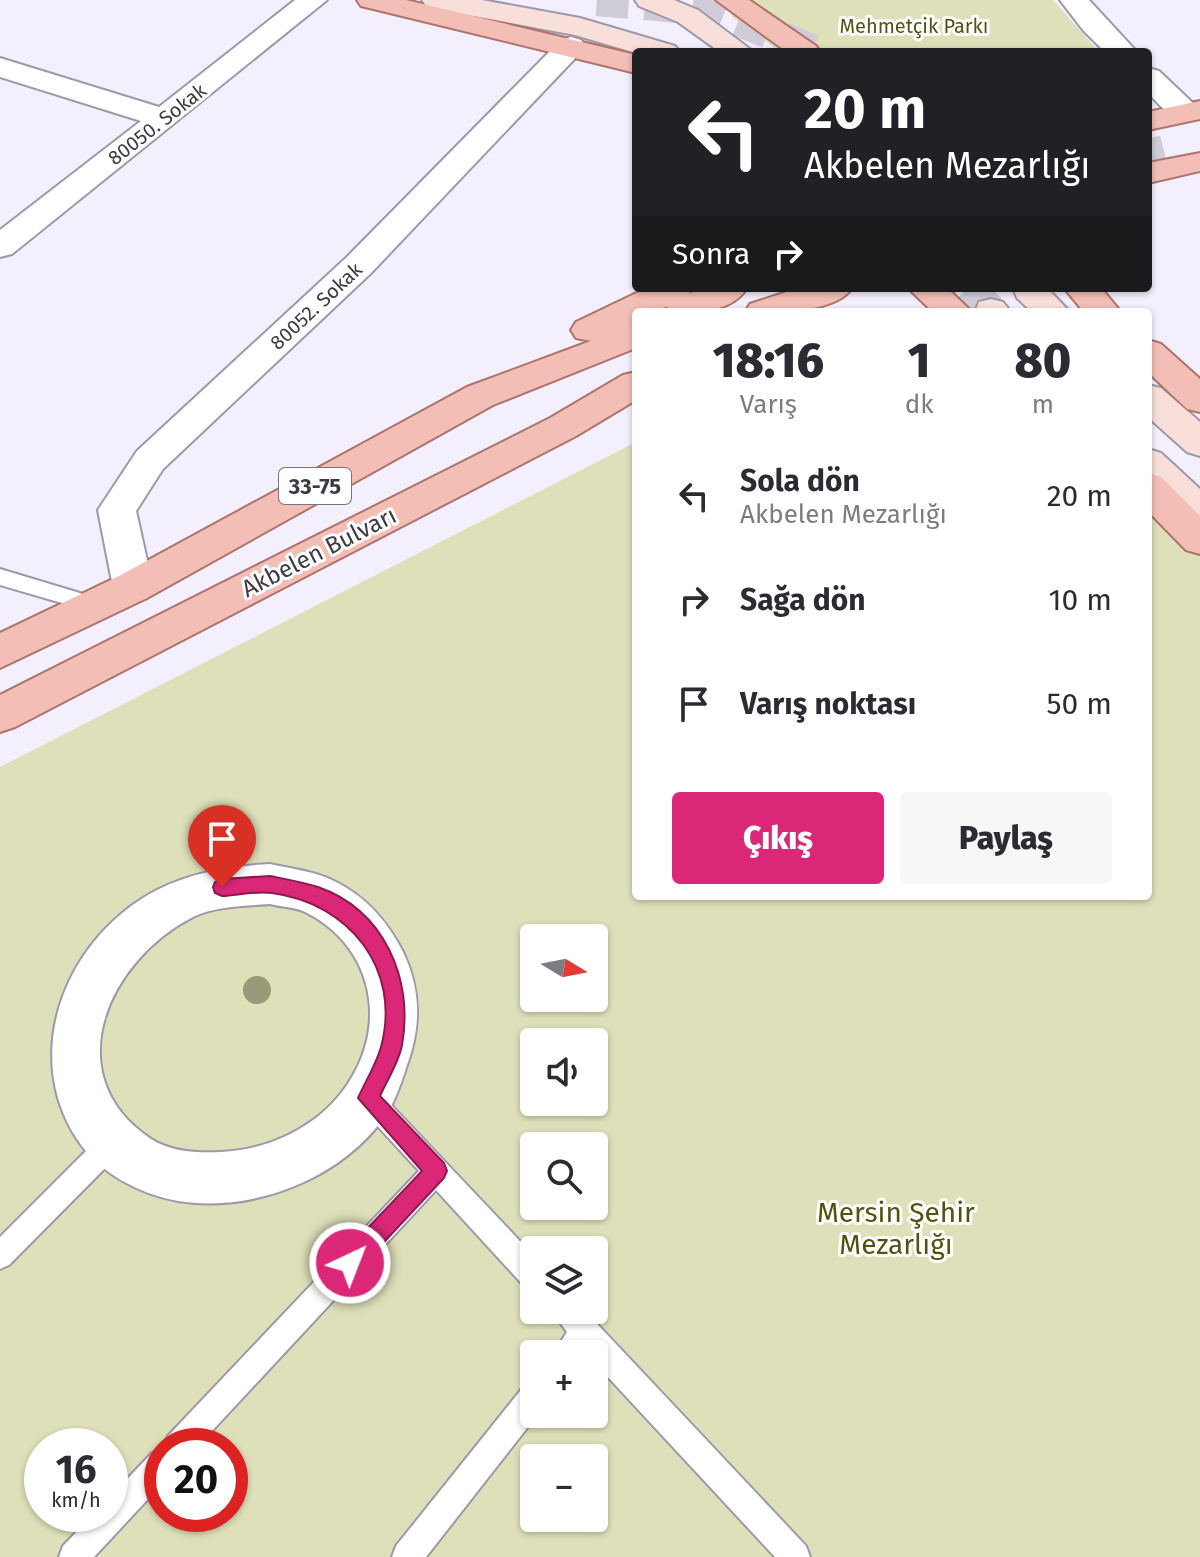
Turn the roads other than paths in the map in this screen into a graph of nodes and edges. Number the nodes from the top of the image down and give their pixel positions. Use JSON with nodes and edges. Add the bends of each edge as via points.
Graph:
{"nodes":[{"id":1,"x":313,"y":0,"type":"edge"},
{"id":2,"x":371,"y":0,"type":"edge"},
{"id":3,"x":436,"y":0,"type":"edge"},
{"id":4,"x":649,"y":0,"type":"edge"},
{"id":5,"x":730,"y":0,"type":"edge"},
{"id":6,"x":1074,"y":0,"type":"edge"},
{"id":7,"x":571,"y":46,"type":"junction"},
{"id":8,"x":651,"y":48,"type":"edge"},
{"id":9,"x":733,"y":48,"type":"edge"},
{"id":10,"x":800,"y":48,"type":"edge"},
{"id":11,"x":1118,"y":48,"type":"edge"},
{"id":12,"x":632,"y":63,"type":"edge"},
{"id":13,"x":0,"y":67,"type":"edge"},
{"id":14,"x":1152,"y":80,"type":"edge"},
{"id":15,"x":1193,"y":112,"type":"edge"},
{"id":16,"x":164,"y":118,"type":"junction"},
{"id":17,"x":1152,"y":120,"type":"tunnel mouth"},
{"id":18,"x":1200,"y":141,"type":"edge"},
{"id":19,"x":1156,"y":162,"type":"edge"},
{"id":20,"x":1200,"y":162,"type":"edge"},
{"id":21,"x":0,"y":247,"type":"edge"},
{"id":22,"x":668,"y":292,"type":"edge"},
{"id":23,"x":722,"y":292,"type":"edge"},
{"id":24,"x":823,"y":292,"type":"edge"},
{"id":25,"x":930,"y":292,"type":"edge"},
{"id":26,"x":634,"y":308,"type":"edge"},
{"id":27,"x":689,"y":308,"type":"edge"},
{"id":28,"x":774,"y":308,"type":"edge"},
{"id":29,"x":950,"y":308,"type":"edge"},
{"id":30,"x":632,"y":309,"type":"edge"},
{"id":31,"x":632,"y":336,"type":"edge"},
{"id":32,"x":1152,"y":356,"type":"edge"},
{"id":33,"x":632,"y":386,"type":"edge"},
{"id":34,"x":480,"y":396,"type":"junction"},
{"id":35,"x":632,"y":397,"type":"edge"},
{"id":36,"x":1200,"y":400,"type":"edge"},
{"id":37,"x":1152,"y":401,"type":"edge"},
{"id":38,"x":563,"y":427,"type":"junction"},
{"id":39,"x":1200,"y":443,"type":"edge"},
{"id":40,"x":1152,"y":466,"type":"edge"},
{"id":41,"x":1152,"y":491,"type":"edge"},
{"id":42,"x":1200,"y":512,"type":"edge"},
{"id":43,"x":1200,"y":540,"type":"edge"},
{"id":44,"x":0,"y":577,"type":"edge"},
{"id":45,"x":133,"y":587,"type":"junction"},
{"id":46,"x":96,"y":605,"type":"junction"},
{"id":47,"x":0,"y":652,"type":"edge"},
{"id":48,"x":0,"y":715,"type":"edge"},
{"id":49,"x":368,"y":1098,"type":"junction"},
{"id":50,"x":112,"y":1143,"type":"junction"},
{"id":51,"x":436,"y":1171,"type":"junction"},
{"id":52,"x":0,"y":1256,"type":"edge"},
{"id":53,"x":520,"y":1261,"type":"edge"},
{"id":54,"x":579,"y":1324,"type":"edge"},
{"id":55,"x":520,"y":1414,"type":"edge"},
{"id":56,"x":195,"y":1428,"type":"edge"},
{"id":57,"x":144,"y":1482,"type":"edge"},
{"id":58,"x":74,"y":1557,"type":"edge"},
{"id":59,"x":407,"y":1557,"type":"edge"},
{"id":60,"x":795,"y":1557,"type":"edge"}],
"edges":[{"from":1,"to":16,"type":"street","name":"80050. Sokak"},
{"from":2,"to":7,"type":"main road"},
{"from":3,"to":8,"type":"main road","via":[[580,27]]},
{"from":4,"to":9,"type":"main road","via":[[688,16]]},
{"from":5,"to":10,"type":"main road"},
{"from":6,"to":11,"type":"street"},
{"from":7,"to":12,"type":"main road"},
{"from":7,"to":45,"type":"street","name":"80052. Sokak","via":[[359,265],[150,460],[117,510]]},
{"from":13,"to":16,"type":"street"},
{"from":14,"to":15,"type":"street"},
{"from":15,"to":17,"type":"main road"},
{"from":16,"to":21,"type":"street","name":"80050. Sokak"},
{"from":18,"to":19,"type":"main road"},
{"from":19,"to":20,"type":"main road"},
{"from":22,"to":26,"type":"main road","number":"33-75"},
{"from":23,"to":27,"type":"main road"},
{"from":24,"to":28,"type":"main road"},
{"from":25,"to":29,"type":"main road"},
{"from":30,"to":34,"type":"main road","number":"33-75","via":[[571,338]]},
{"from":31,"to":34,"type":"main road","number":"33-75"},
{"from":32,"to":36,"type":"main road"},
{"from":33,"to":38,"type":"main road","name":"Akbelen Bulvarı","number":"33-75"},
{"from":34,"to":45,"type":"main road","number":"33-75"},
{"from":35,"to":38,"type":"main road","number":"33-75"},
{"from":37,"to":39,"type":"main road"},
{"from":38,"to":48,"type":"main road","name":"Akbelen Bulvarı","number":"33-75"},
{"from":40,"to":42,"type":"main road"},
{"from":41,"to":43,"type":"main road"},
{"from":44,"to":46,"type":"lane"},
{"from":45,"to":46,"type":"main road","number":"33-75"},
{"from":46,"to":47,"type":"main road","number":"33-75"},
{"from":49,"to":50,"type":"street","via":[[328,1141],[273,1170],[214,1181],[158,1172]]},
{"from":49,"to":50,"type":"street","via":[[391,1048],[396,996],[381,950],[353,917],[315,894],[270,884],[222,887],[175,903],[132,931],[100,969],[79,1013],[73,1061],[84,1105]]},
{"from":49,"to":51,"type":"lane"},
{"from":50,"to":52,"type":"lane"},
{"from":51,"to":53,"type":"lane"},
{"from":51,"to":56,"type":"lane"},
{"from":54,"to":60,"type":"lane"},
{"from":55,"to":59,"type":"lane"},
{"from":57,"to":58,"type":"lane"}]}
